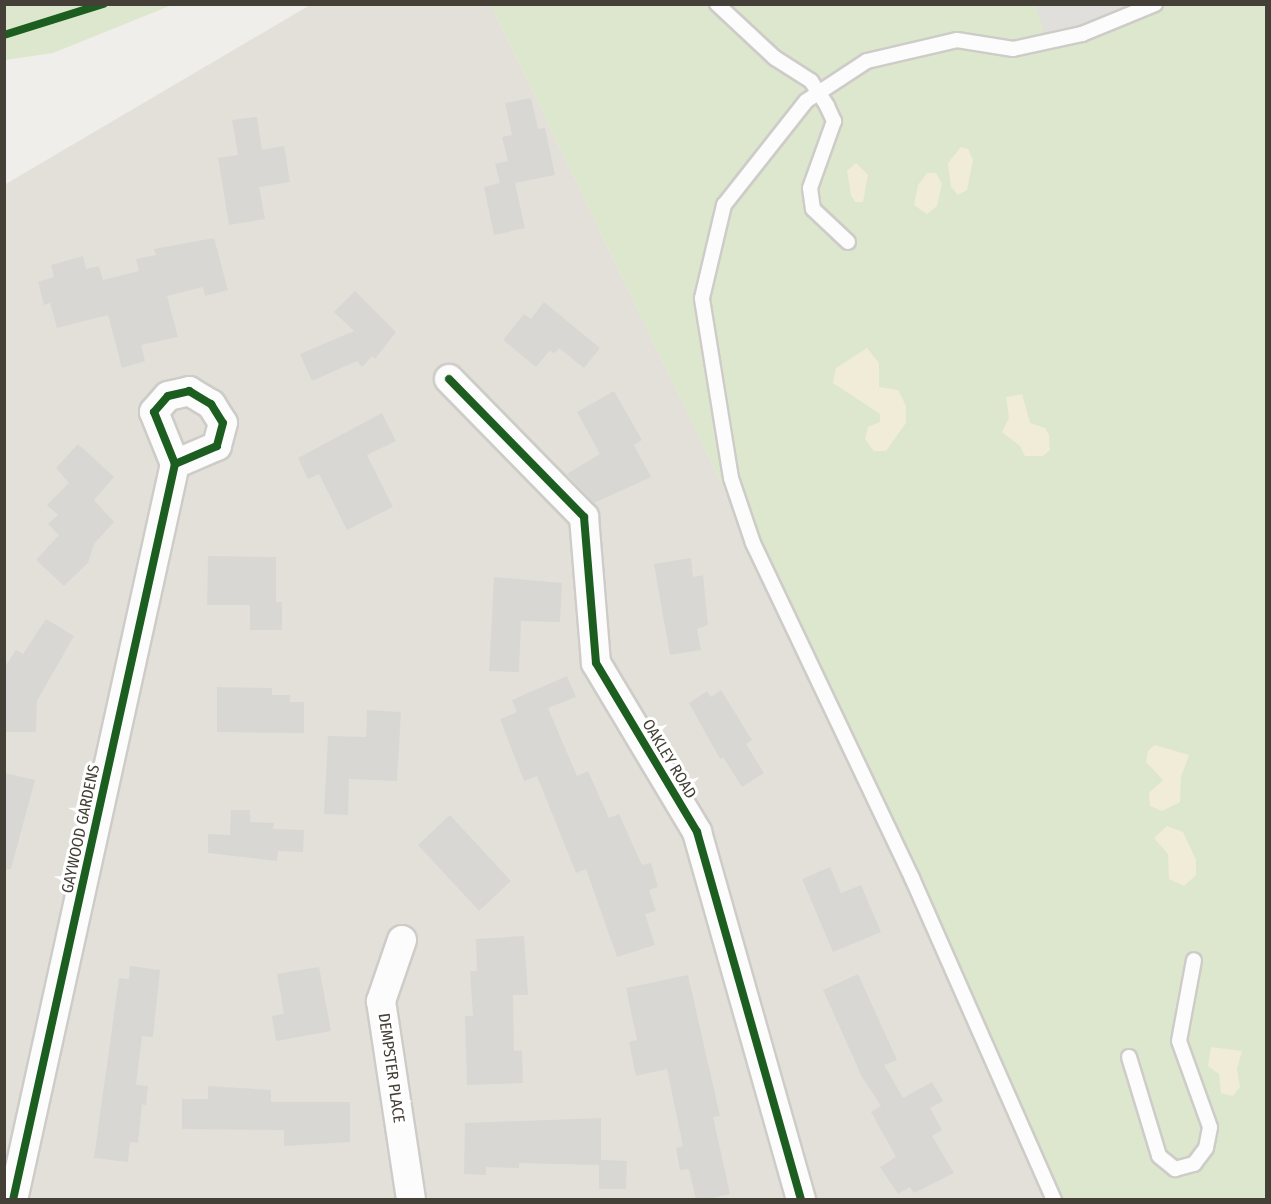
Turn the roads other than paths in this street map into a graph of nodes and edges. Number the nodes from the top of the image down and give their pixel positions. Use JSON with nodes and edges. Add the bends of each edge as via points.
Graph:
{"nodes":[{"id":1,"x":717,"y":4,"type":"edge"},
{"id":2,"x":1155,"y":4,"type":"edge"},
{"id":3,"x":819,"y":93,"type":"junction"},
{"id":4,"x":848,"y":242,"type":"dead end"},
{"id":5,"x":449,"y":378,"type":"dead end"},
{"id":6,"x":176,"y":464,"type":"dead end"},
{"id":7,"x":402,"y":940,"type":"dead end"},
{"id":8,"x":1194,"y":960,"type":"dead end"},
{"id":9,"x":1129,"y":1057,"type":"dead end"},
{"id":10,"x":13,"y":1200,"type":"edge"},
{"id":11,"x":411,"y":1200,"type":"edge"},
{"id":12,"x":801,"y":1200,"type":"edge"},
{"id":13,"x":1054,"y":1200,"type":"edge"}],
"edges":[{"from":1,"to":3,"type":"lane","via":[[775,58],[811,81]]},
{"from":2,"to":3,"type":"lane","via":[[1082,34],[1013,49],[957,40],[867,61]]},
{"from":3,"to":4,"type":"lane","via":[[834,121],[810,188],[813,209]]},
{"from":3,"to":13,"type":"lane","via":[[806,101],[758,157],[724,205],[709,261],[702,298],[730,478],[753,543],[912,878]]},
{"from":5,"to":12,"type":"street","name":"OAKLEY ROAD","via":[[584,517],[596,663],[697,832]]},
{"from":6,"to":10,"type":"street","name":"GAYWOOD GARDENS"},
{"from":7,"to":11,"type":"street","name":"DEMPSTER PLACE","via":[[381,1001]]},
{"from":8,"to":9,"type":"lane","via":[[1179,1041],[1210,1127],[1206,1148],[1194,1164],[1175,1169],[1160,1156]]}]}
